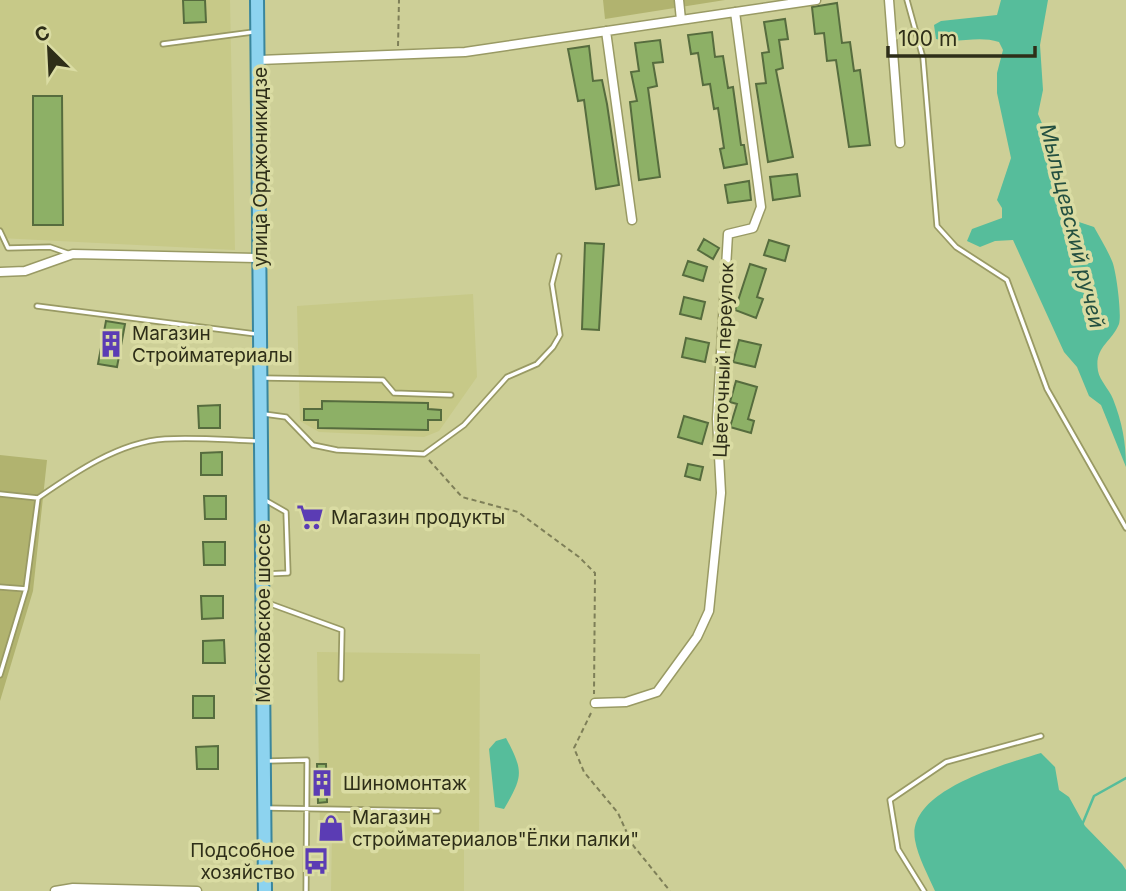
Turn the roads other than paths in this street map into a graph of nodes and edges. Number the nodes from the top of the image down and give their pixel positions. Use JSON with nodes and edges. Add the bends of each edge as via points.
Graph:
{"nodes":[{"id":1,"x":257,"y":0,"type":"edge"},
{"id":2,"x":679,"y":0,"type":"edge"},
{"id":3,"x":816,"y":0,"type":"edge"},
{"id":4,"x":889,"y":0,"type":"edge"},
{"id":5,"x":907,"y":0,"type":"edge"},
{"id":6,"x":735,"y":12,"type":"junction"},
{"id":7,"x":681,"y":20,"type":"junction"},
{"id":8,"x":258,"y":31,"type":"junction"},
{"id":9,"x":606,"y":31,"type":"junction"},
{"id":10,"x":163,"y":44,"type":"dead end"},
{"id":11,"x":260,"y":60,"type":"junction"},
{"id":12,"x":900,"y":143,"type":"dead end"},
{"id":13,"x":632,"y":220,"type":"dead end"},
{"id":14,"x":0,"y":231,"type":"edge"},
{"id":15,"x":73,"y":254,"type":"junction"},
{"id":16,"x":559,"y":256,"type":"dead end"},
{"id":17,"x":260,"y":258,"type":"junction"},
{"id":18,"x":0,"y":272,"type":"edge"},
{"id":19,"x":37,"y":306,"type":"dead end"},
{"id":20,"x":262,"y":334,"type":"junction"},
{"id":21,"x":262,"y":378,"type":"junction"},
{"id":22,"x":451,"y":395,"type":"dead end"},
{"id":23,"x":262,"y":414,"type":"junction"},
{"id":24,"x":262,"y":441,"type":"junction"},
{"id":25,"x":0,"y":494,"type":"edge"},
{"id":26,"x":38,"y":498,"type":"junction"},
{"id":27,"x":263,"y":499,"type":"junction"},
{"id":28,"x":1126,"y":528,"type":"edge"},
{"id":29,"x":263,"y":574,"type":"junction"},
{"id":30,"x":0,"y":587,"type":"edge"},
{"id":31,"x":26,"y":589,"type":"junction"},
{"id":32,"x":263,"y":601,"type":"junction"},
{"id":33,"x":0,"y":675,"type":"edge"},
{"id":34,"x":341,"y":679,"type":"dead end"},
{"id":35,"x":595,"y":703,"type":"road end"},
{"id":36,"x":1041,"y":736,"type":"dead end"},
{"id":37,"x":264,"y":762,"type":"junction"},
{"id":38,"x":264,"y":808,"type":"junction"},
{"id":39,"x":306,"y":809,"type":"junction"},
{"id":40,"x":438,"y":811,"type":"dead end"},
{"id":41,"x":55,"y":891,"type":"edge"},
{"id":42,"x":197,"y":891,"type":"edge"},
{"id":43,"x":265,"y":891,"type":"edge"},
{"id":44,"x":306,"y":891,"type":"edge"},
{"id":45,"x":925,"y":891,"type":"edge"}],
"edges":[{"from":1,"to":8,"type":"main road","name":"улица Орджоникидзе"},
{"from":2,"to":7,"type":"street"},
{"from":3,"to":6,"type":"street"},
{"from":4,"to":12,"type":"street"},
{"from":5,"to":28,"type":"lane","via":[[923,58],[937,226],[956,247],[1007,280],[1046,389]]},
{"from":6,"to":7,"type":"street"},
{"from":6,"to":35,"type":"street","name":"Цветочный переулок","via":[[761,207],[752,228],[728,234],[717,419],[721,492],[709,611],[657,692],[626,702]]},
{"from":7,"to":9,"type":"street"},
{"from":8,"to":10,"type":"lane"},
{"from":8,"to":11,"type":"main road","name":"улица Орджоникидзе"},
{"from":9,"to":11,"type":"street","via":[[465,52]]},
{"from":9,"to":13,"type":"street"},
{"from":11,"to":17,"type":"main road","name":"улица Орджоникидзе"},
{"from":14,"to":15,"type":"lane","via":[[8,248],[50,247]]},
{"from":15,"to":17,"type":"street"},
{"from":15,"to":18,"type":"street","via":[[25,271]]},
{"from":16,"to":23,"type":"lane","via":[[552,284],[560,335],[553,347],[537,364],[507,377],[464,425],[424,454],[313,445],[286,417]]},
{"from":17,"to":20,"type":"main road","name":"улица Орджоникидзе"},
{"from":19,"to":20,"type":"lane"},
{"from":20,"to":21,"type":"main road","name":"Московское шоссе"},
{"from":21,"to":22,"type":"lane","via":[[383,380],[394,393]]},
{"from":21,"to":23,"type":"main road","name":"Московское шоссе"},
{"from":23,"to":24,"type":"main road","name":"Московское шоссе"},
{"from":24,"to":26,"type":"lane","via":[[162,439],[74,472]]},
{"from":24,"to":27,"type":"main road","name":"Московское шоссе"},
{"from":25,"to":26,"type":"lane"},
{"from":26,"to":31,"type":"lane"},
{"from":27,"to":29,"type":"main road","name":"Московское шоссе"},
{"from":27,"to":29,"type":"lane","via":[[286,512],[288,573]]},
{"from":29,"to":32,"type":"main road","name":"Московское шоссе"},
{"from":30,"to":31,"type":"lane"},
{"from":31,"to":33,"type":"lane"},
{"from":32,"to":34,"type":"lane","via":[[342,630]]},
{"from":32,"to":37,"type":"main road","name":"Московское шоссе"},
{"from":36,"to":45,"type":"lane","via":[[946,762],[890,800],[898,849]]},
{"from":37,"to":38,"type":"main road","name":"Московское шоссе"},
{"from":37,"to":39,"type":"lane","via":[[307,760]]},
{"from":38,"to":39,"type":"lane"},
{"from":38,"to":43,"type":"main road","name":"Московское шоссе"},
{"from":39,"to":40,"type":"lane"},
{"from":39,"to":44,"type":"lane"},
{"from":41,"to":42,"type":"street"}]}
